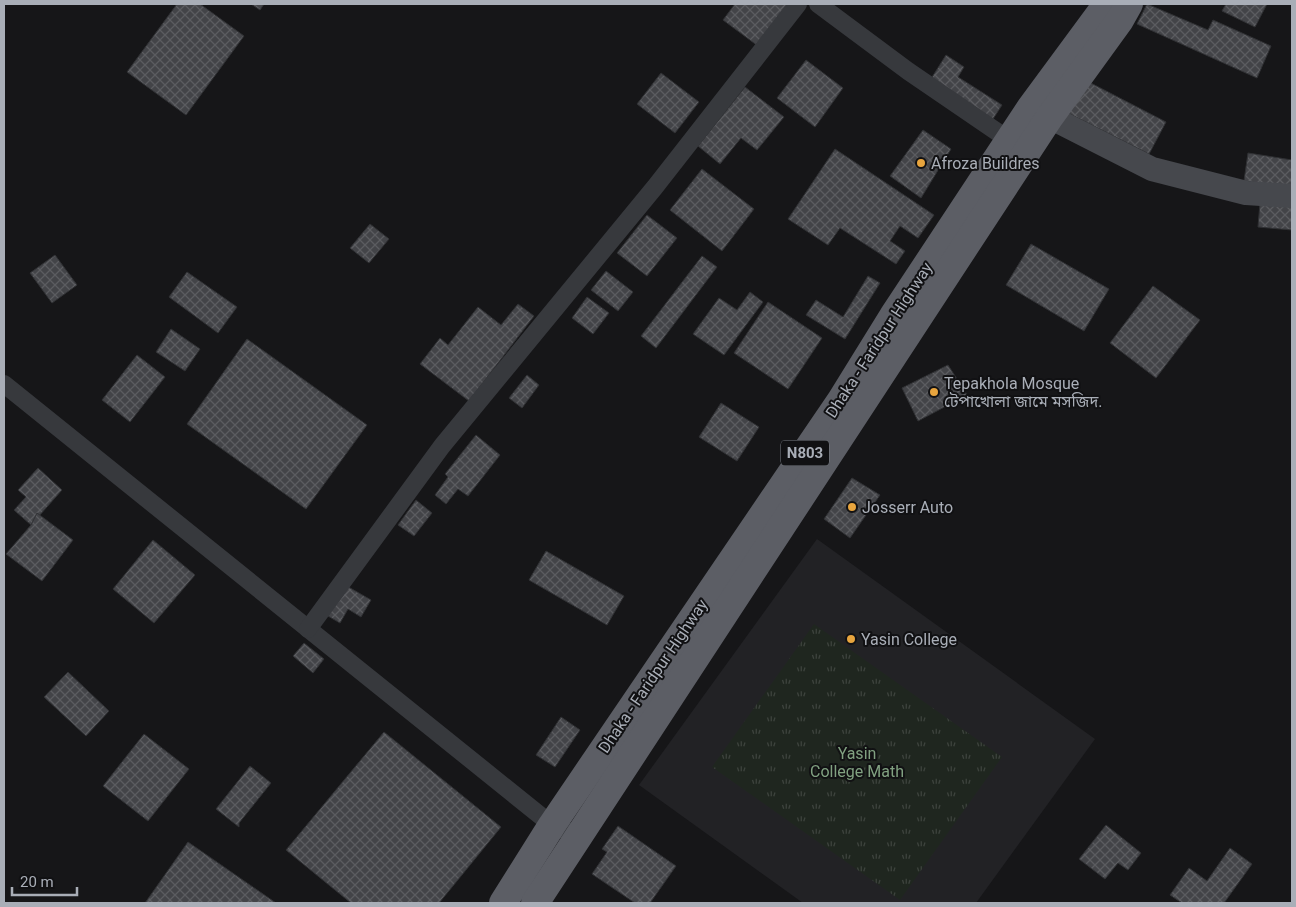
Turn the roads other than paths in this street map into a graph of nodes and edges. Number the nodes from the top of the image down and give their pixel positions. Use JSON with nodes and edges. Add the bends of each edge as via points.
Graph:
{"nodes":[{"id":1,"x":798,"y":4,"type":"edge"},
{"id":2,"x":818,"y":4,"type":"edge"},
{"id":3,"x":1107,"y":4,"type":"edge"},
{"id":4,"x":1129,"y":4,"type":"edge"},
{"id":5,"x":1040,"y":113,"type":"junction"},
{"id":6,"x":1009,"y":140,"type":"junction"},
{"id":7,"x":1292,"y":196,"type":"edge"},
{"id":8,"x":4,"y":384,"type":"edge"},
{"id":9,"x":850,"y":406,"type":"junction"},
{"id":10,"x":308,"y":629,"type":"junction"},
{"id":11,"x":552,"y":824,"type":"junction"},
{"id":12,"x":579,"y":836,"type":"junction"},
{"id":13,"x":503,"y":903,"type":"edge"},
{"id":14,"x":535,"y":903,"type":"edge"}],
"edges":[{"from":1,"to":10,"type":"street","via":[[655,187],[442,446]]},
{"from":2,"to":6,"type":"street"},
{"from":3,"to":5,"type":"highway","name":"Dhaka - Faridpur Highway","number":"N803"},
{"from":4,"to":5,"type":"highway","name":"Dhaka - Faridpur Highway","number":"N803","via":[[1120,20]]},
{"from":5,"to":6,"type":"highway","name":"Dhaka - Faridpur Highway","number":"N803"},
{"from":5,"to":7,"type":"main road","via":[[1152,170],[1246,193]]},
{"from":5,"to":9,"type":"highway","name":"Dhaka - Faridpur Highway","number":"N803"},
{"from":6,"to":9,"type":"highway","name":"Dhaka - Faridpur Highway","number":"N803","via":[[893,316]]},
{"from":8,"to":10,"type":"street"},
{"from":9,"to":11,"type":"highway","name":"Dhaka - Faridpur Highway","number":"N803"},
{"from":9,"to":12,"type":"highway","name":"Dhaka - Faridpur Highway","number":"N803"},
{"from":10,"to":11,"type":"street"},
{"from":11,"to":12,"type":"street"},
{"from":11,"to":13,"type":"highway","name":"Dhaka - Faridpur Highway","number":"N803"},
{"from":12,"to":14,"type":"highway","name":"Dhaka - Faridpur Highway","number":"N803"}]}
